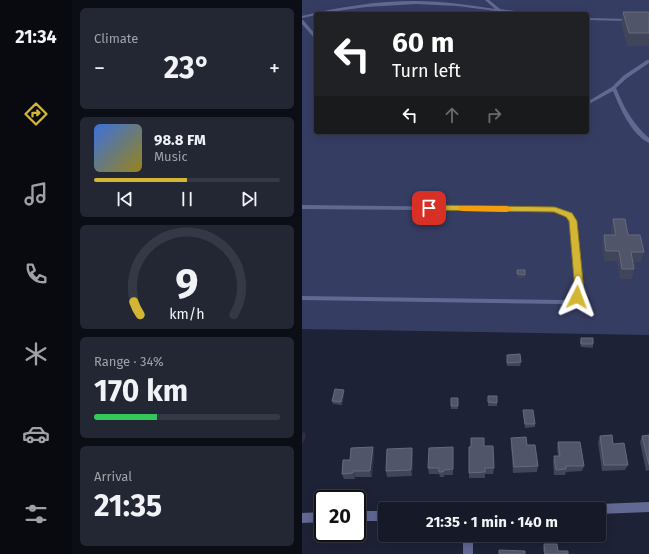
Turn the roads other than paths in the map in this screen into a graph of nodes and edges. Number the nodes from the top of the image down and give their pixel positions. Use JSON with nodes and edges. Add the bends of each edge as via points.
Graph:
{"nodes":[{"id":1,"x":487,"y":0,"type":"edge"},
{"id":2,"x":329,"y":12,"type":"edge"},
{"id":3,"x":497,"y":12,"type":"edge"},
{"id":4,"x":314,"y":15,"type":"edge"},
{"id":5,"x":302,"y":17,"type":"edge"},
{"id":6,"x":589,"y":18,"type":"edge"},
{"id":7,"x":636,"y":20,"type":"edge"},
{"id":8,"x":302,"y":21,"type":"edge"},
{"id":9,"x":314,"y":36,"type":"edge"},
{"id":10,"x":649,"y":62,"type":"edge"},
{"id":11,"x":614,"y":88,"type":"junction"},
{"id":12,"x":589,"y":103,"type":"edge"},
{"id":13,"x":649,"y":141,"type":"edge"},
{"id":14,"x":302,"y":207,"type":"edge"},
{"id":15,"x":302,"y":298,"type":"edge"},
{"id":16,"x":649,"y":507,"type":"edge"},
{"id":17,"x":606,"y":509,"type":"edge"},
{"id":18,"x":366,"y":516,"type":"edge"},
{"id":19,"x":378,"y":516,"type":"edge"},
{"id":20,"x":314,"y":517,"type":"edge"},
{"id":21,"x":302,"y":518,"type":"edge"},
{"id":22,"x":468,"y":542,"type":"edge"},
{"id":23,"x":468,"y":554,"type":"edge"}],
"edges":[{"from":1,"to":3,"type":"lane","via":[[494,5]]},
{"from":2,"to":3,"type":"lane","via":[[396,3],[433,3]]},
{"from":4,"to":5,"type":"lane"},
{"from":6,"to":7,"type":"lane"},
{"from":8,"to":9,"type":"lane"},
{"from":10,"to":11,"type":"lane","via":[[624,77]]},
{"from":11,"to":12,"type":"lane"},
{"from":11,"to":13,"type":"lane","via":[[627,119]]},
{"from":14,"to":15,"type":"lane","via":[[555,209],[569,215],[573,221],[580,291],[577,297],[564,302]]},
{"from":16,"to":17,"type":"street"},
{"from":18,"to":19,"type":"street"},
{"from":20,"to":21,"type":"street"},
{"from":22,"to":23,"type":"street"}]}
